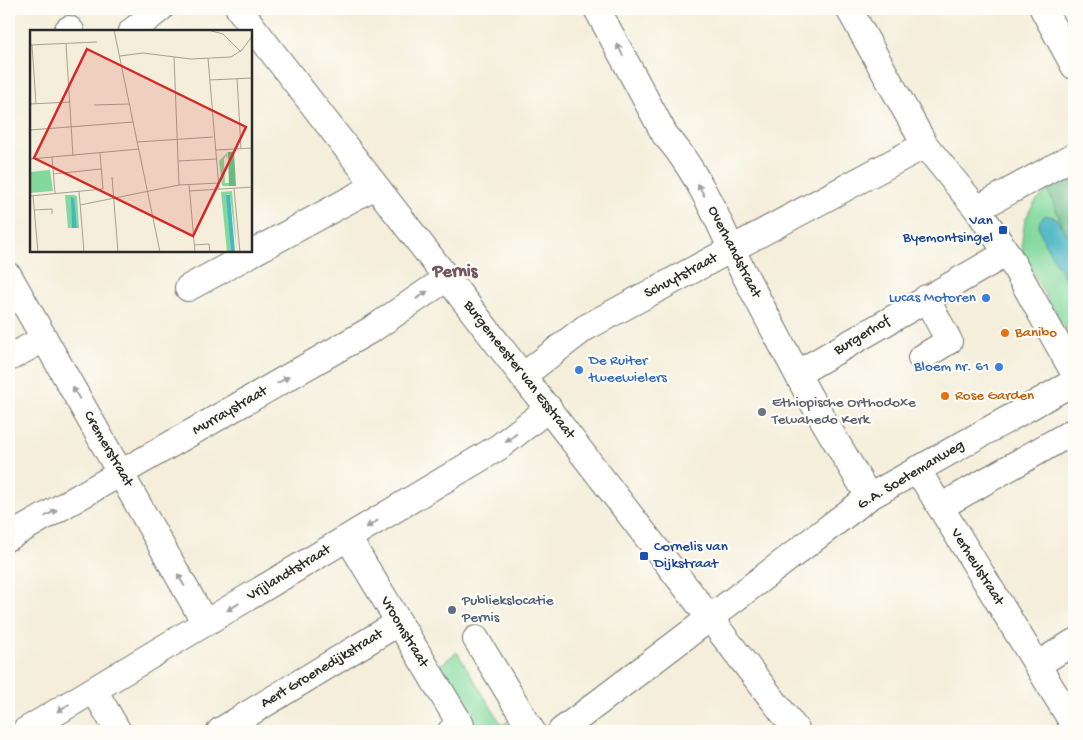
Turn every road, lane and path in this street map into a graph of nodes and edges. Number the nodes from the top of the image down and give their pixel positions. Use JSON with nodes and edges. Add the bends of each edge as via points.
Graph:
{"nodes":[{"id":1,"x":160,"y":9,"type":"edge"},
{"id":2,"x":240,"y":9,"type":"edge"},
{"id":3,"x":597,"y":9,"type":"edge"},
{"id":4,"x":850,"y":9,"type":"edge"},
{"id":5,"x":1043,"y":9,"type":"edge"},
{"id":6,"x":133,"y":30,"type":"edge"},
{"id":7,"x":1074,"y":66,"type":"edge"},
{"id":8,"x":925,"y":145,"type":"junction"},
{"id":9,"x":1074,"y":156,"type":"edge"},
{"id":10,"x":375,"y":186,"type":"junction"},
{"id":11,"x":977,"y":209,"type":"junction"},
{"id":12,"x":731,"y":249,"type":"junction"},
{"id":13,"x":1007,"y":253,"type":"junction"},
{"id":14,"x":9,"y":276,"type":"edge"},
{"id":15,"x":447,"y":278,"type":"junction"},
{"id":16,"x":188,"y":288,"type":"dead end"},
{"id":17,"x":926,"y":298,"type":"junction"},
{"id":18,"x":44,"y":339,"type":"junction"},
{"id":19,"x":9,"y":358,"type":"edge"},
{"id":20,"x":920,"y":358,"type":"dead end"},
{"id":21,"x":798,"y":373,"type":"junction"},
{"id":22,"x":1074,"y":373,"type":"edge"},
{"id":23,"x":524,"y":375,"type":"junction"},
{"id":24,"x":1074,"y":382,"type":"edge"},
{"id":25,"x":549,"y":408,"type":"junction"},
{"id":26,"x":1074,"y":431,"type":"edge"},
{"id":27,"x":918,"y":469,"type":"junction"},
{"id":28,"x":122,"y":473,"type":"junction"},
{"id":29,"x":869,"y":497,"type":"junction"},
{"id":30,"x":940,"y":507,"type":"junction"},
{"id":31,"x":9,"y":536,"type":"edge"},
{"id":32,"x":348,"y":538,"type":"junction"},
{"id":33,"x":710,"y":618,"type":"junction"},
{"id":34,"x":398,"y":622,"type":"junction"},
{"id":35,"x":205,"y":623,"type":"junction"},
{"id":36,"x":476,"y":639,"type":"dead end"},
{"id":37,"x":1074,"y":642,"type":"edge"},
{"id":38,"x":1037,"y":665,"type":"junction"},
{"id":39,"x":94,"y":690,"type":"junction"},
{"id":40,"x":1074,"y":725,"type":"edge"},
{"id":41,"x":456,"y":728,"type":"edge"},
{"id":42,"x":25,"y":731,"type":"edge"},
{"id":43,"x":118,"y":731,"type":"edge"},
{"id":44,"x":220,"y":731,"type":"edge"},
{"id":45,"x":532,"y":731,"type":"edge"},
{"id":46,"x":561,"y":731,"type":"edge"},
{"id":47,"x":797,"y":731,"type":"edge"}],
"edges":[{"from":1,"to":6,"type":"street"},
{"from":2,"to":10,"type":"street","name":"Burgemeester van Esstraat"},
{"from":12,"to":3,"type":"street","name":"Overhandstraat","one_way":true,"via":[[723,228],[678,149],[665,135]]},
{"from":4,"to":8,"type":"street"},
{"from":5,"to":7,"type":"street"},
{"from":8,"to":11,"type":"street"},
{"from":8,"to":12,"type":"street","name":"Schuytstraat"},
{"from":9,"to":11,"type":"street"},
{"from":10,"to":15,"type":"street","name":"Burgemeester van Esstraat"},
{"from":10,"to":16,"type":"street"},
{"from":11,"to":13,"type":"street"},
{"from":12,"to":21,"type":"street","name":"Overhandstraat"},
{"from":12,"to":23,"type":"street","name":"Schuytstraat","via":[[586,328]]},
{"from":13,"to":17,"type":"street","name":"Burgerhof"},
{"from":13,"to":22,"type":"street"},
{"from":14,"to":18,"type":"street","name":"Cremerstraat"},
{"from":15,"to":23,"type":"street","name":"Burgemeester van Esstraat"},
{"from":28,"to":15,"type":"street","name":"Murraystraat","one_way":true,"via":[[374,328]]},
{"from":17,"to":20,"type":"street","via":[[949,341]]},
{"from":17,"to":21,"type":"street","name":"Burgerhof"},
{"from":18,"to":19,"type":"street"},
{"from":28,"to":18,"type":"street","name":"Cremerstraat","one_way":true},
{"from":21,"to":29,"type":"street","name":"Overhandstraat"},
{"from":23,"to":25,"type":"street","name":"Burgemeester van Esstraat"},
{"from":24,"to":27,"type":"street","name":"G.A. Soetemanweg"},
{"from":25,"to":32,"type":"street","name":"Vrijlandtstraat","one_way":true,"via":[[499,447]]},
{"from":25,"to":33,"type":"street","name":"Burgemeester van Esstraat"},
{"from":26,"to":30,"type":"street"},
{"from":27,"to":29,"type":"street","name":"G.A. Soetemanweg"},
{"from":27,"to":30,"type":"street","name":"Verheulstraat"},
{"from":31,"to":28,"type":"street","name":"Murraystraat","one_way":true},
{"from":35,"to":28,"type":"street","name":"Cremerstraat","one_way":true},
{"from":29,"to":33,"type":"street","name":"G.A. Soetemanweg"},
{"from":30,"to":38,"type":"street","name":"Verheulstraat"},
{"from":32,"to":34,"type":"street","name":"Vroomstraat"},
{"from":32,"to":35,"type":"street","name":"Vrijlandtstraat","one_way":true},
{"from":33,"to":46,"type":"street","name":"G.A. Soetemanweg"},
{"from":33,"to":47,"type":"street","name":"Burgemeester van Esstraat"},
{"from":34,"to":41,"type":"street","name":"Vroomstraat"},
{"from":34,"to":44,"type":"street","name":"Aert Groenedijkstraat"},
{"from":35,"to":39,"type":"street","name":"Vrijlandtstraat"},
{"from":36,"to":45,"type":"street"},
{"from":37,"to":38,"type":"street"},
{"from":38,"to":40,"type":"street","name":"Verheulstraat"},
{"from":39,"to":42,"type":"street","name":"Vrijlandtstraat","one_way":true},
{"from":39,"to":43,"type":"street"}]}
